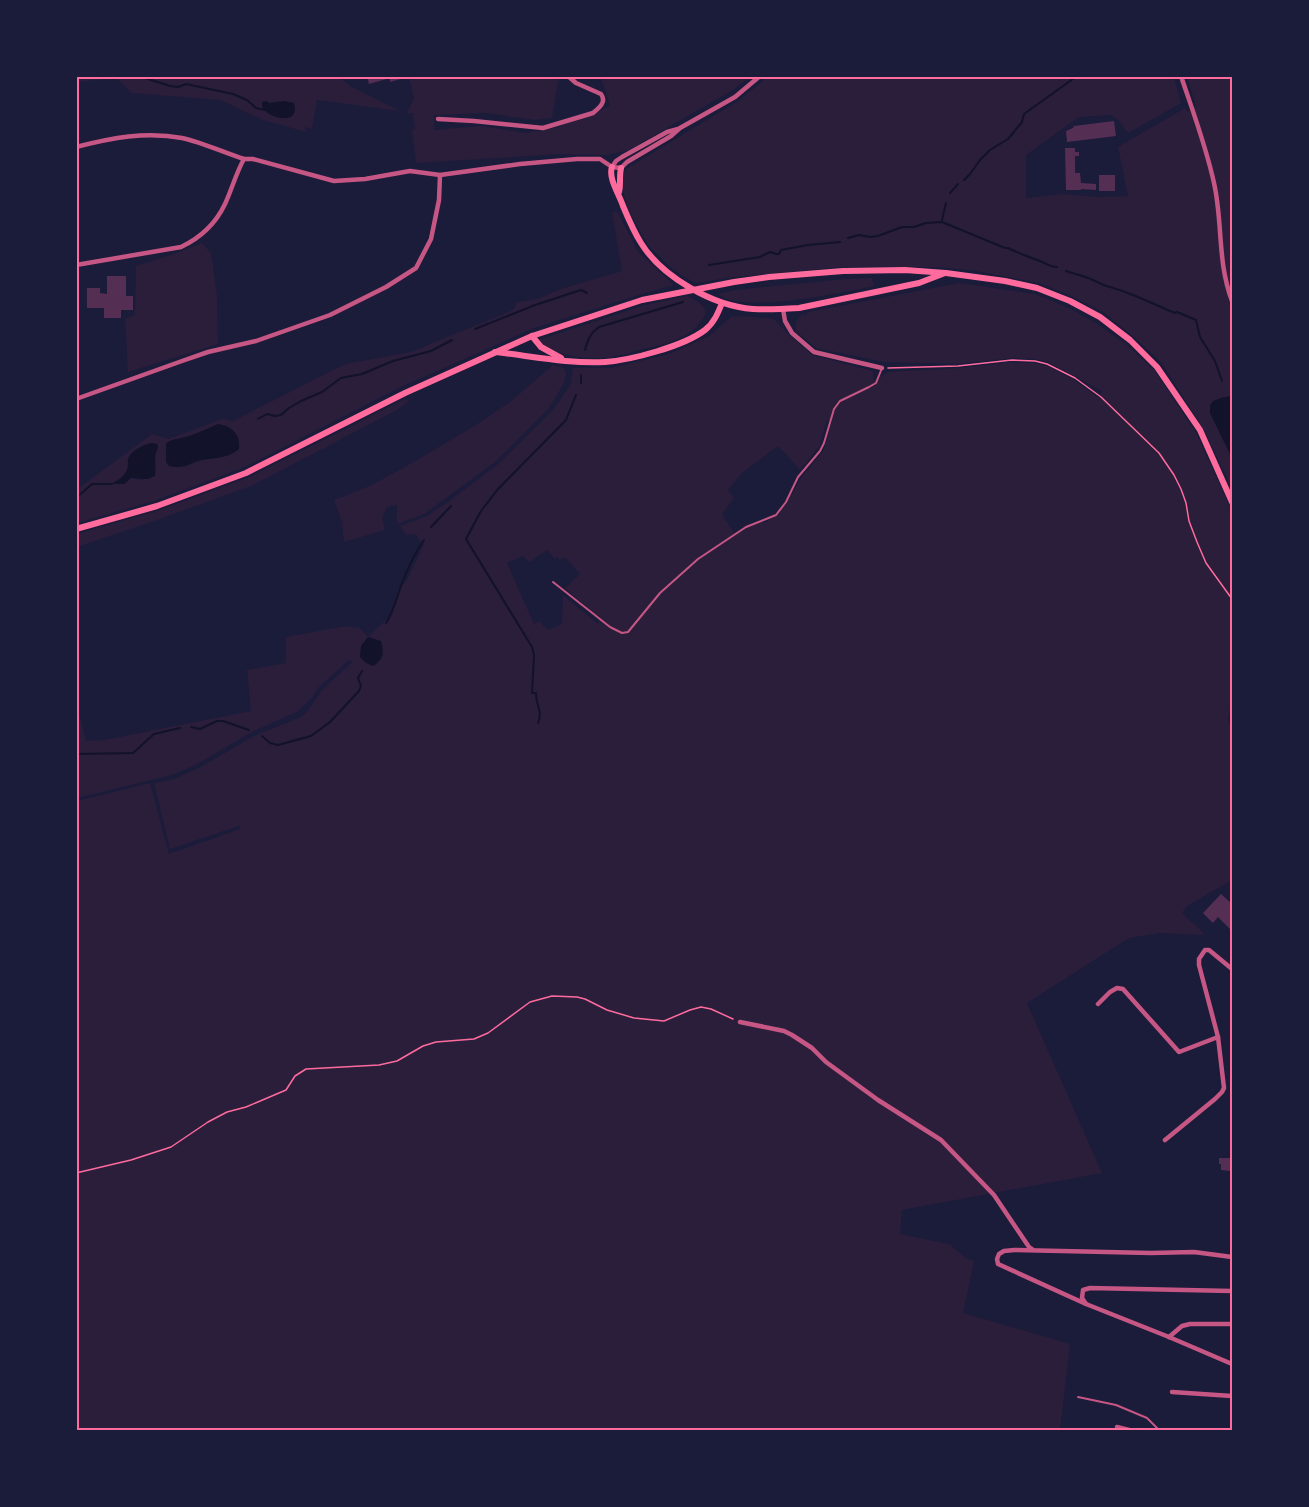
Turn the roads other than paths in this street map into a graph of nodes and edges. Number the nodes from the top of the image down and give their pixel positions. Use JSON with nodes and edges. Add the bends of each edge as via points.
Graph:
{"nodes":[{"id":1,"x":568,"y":76,"type":"edge"},
{"id":2,"x":760,"y":76,"type":"edge"},
{"id":3,"x":1182,"y":76,"type":"edge"},
{"id":4,"x":438,"y":119,"type":"dead end"},
{"id":5,"x":680,"y":128,"type":"junction"},
{"id":6,"x":76,"y":147,"type":"edge"},
{"id":7,"x":244,"y":159,"type":"junction"},
{"id":8,"x":612,"y":167,"type":"junction"},
{"id":9,"x":621,"y":168,"type":"junction"},
{"id":10,"x":440,"y":175,"type":"junction"},
{"id":11,"x":619,"y":192,"type":"junction"},
{"id":12,"x":76,"y":265,"type":"edge"},
{"id":13,"x":946,"y":273,"type":"junction"},
{"id":14,"x":1233,"y":301,"type":"edge"},
{"id":15,"x":722,"y":303,"type":"junction"},
{"id":16,"x":783,"y":309,"type":"junction"},
{"id":17,"x":532,"y":336,"type":"junction"},
{"id":18,"x":495,"y":352,"type":"junction"},
{"id":19,"x":567,"y":361,"type":"junction"},
{"id":20,"x":882,"y":368,"type":"joint"},
{"id":21,"x":76,"y":399,"type":"edge"},
{"id":22,"x":1233,"y":502,"type":"edge"},
{"id":23,"x":76,"y":529,"type":"edge"},
{"id":24,"x":553,"y":582,"type":"dead end"},
{"id":25,"x":1233,"y":969,"type":"edge"},
{"id":26,"x":1098,"y":1004,"type":"dead end"},
{"id":27,"x":740,"y":1022,"type":"road end"},
{"id":28,"x":1218,"y":1037,"type":"junction"},
{"id":29,"x":1165,"y":1140,"type":"dead end"},
{"id":30,"x":1034,"y":1251,"type":"junction"},
{"id":31,"x":1233,"y":1257,"type":"edge"},
{"id":32,"x":1233,"y":1291,"type":"edge"},
{"id":33,"x":1086,"y":1304,"type":"junction"},
{"id":34,"x":1233,"y":1324,"type":"edge"},
{"id":35,"x":1169,"y":1337,"type":"junction"},
{"id":36,"x":1233,"y":1364,"type":"edge"},
{"id":37,"x":1172,"y":1392,"type":"dead end"},
{"id":38,"x":1078,"y":1396,"type":"dead end"},
{"id":39,"x":1233,"y":1396,"type":"edge"},
{"id":40,"x":1117,"y":1427,"type":"dead end"},
{"id":41,"x":1129,"y":1431,"type":"edge"},
{"id":42,"x":1158,"y":1431,"type":"edge"}],
"edges":[{"from":1,"to":4,"type":"street","via":[[601,94],[603,102],[599,108],[543,128]]},
{"from":2,"to":5,"type":"street","via":[[735,97]]},
{"from":3,"to":14,"type":"street","via":[[1214,183],[1222,263]]},
{"from":5,"to":8,"type":"street","via":[[639,147]]},
{"from":5,"to":9,"type":"street"},
{"from":6,"to":7,"type":"street","via":[[147,134],[183,138]]},
{"from":7,"to":10,"type":"street","via":[[334,181],[410,171]]},
{"from":7,"to":12,"type":"street","via":[[225,205],[195,240],[181,247]]},
{"from":8,"to":9,"type":"street"},
{"from":8,"to":10,"type":"street","via":[[600,159],[577,159]]},
{"from":8,"to":11,"type":"main road"},
{"from":9,"to":11,"type":"main road"},
{"from":10,"to":21,"type":"street","via":[[431,238],[416,268],[386,287],[330,315]]},
{"from":11,"to":15,"type":"main road","via":[[642,244],[665,270]]},
{"from":13,"to":16,"type":"main road","via":[[919,283]]},
{"from":13,"to":17,"type":"main road","via":[[843,271],[734,282],[642,300]]},
{"from":13,"to":22,"type":"main road","via":[[1036,288],[1100,317],[1130,340],[1157,367],[1200,430]]},
{"from":15,"to":16,"type":"main road","via":[[752,309]]},
{"from":15,"to":19,"type":"main road","via":[[706,330],[679,344],[606,362]]},
{"from":16,"to":20,"type":"street","via":[[792,333],[814,352]]},
{"from":17,"to":18,"type":"main road"},
{"from":17,"to":19,"type":"main road","via":[[541,347]]},
{"from":18,"to":19,"type":"main road"},
{"from":18,"to":23,"type":"main road","via":[[246,473],[157,506]]},
{"from":20,"to":24,"type":"lane","via":[[876,383],[840,401],[834,409],[820,452],[798,477],[776,515],[746,527],[698,559],[660,593],[628,632],[610,627]]},
{"from":25,"to":28,"type":"street","via":[[1209,950],[1199,959]]},
{"from":26,"to":28,"type":"street","via":[[1117,988],[1123,990],[1179,1052]]},
{"from":27,"to":30,"type":"street","via":[[792,1035],[878,1100],[941,1140],[994,1195]]},
{"from":28,"to":29,"type":"street","via":[[1222,1092]]},
{"from":30,"to":31,"type":"street","via":[[1194,1252]]},
{"from":30,"to":33,"type":"street","via":[[1004,1251],[999,1254],[998,1264]]},
{"from":32,"to":33,"type":"street","via":[[1090,1288],[1083,1290]]},
{"from":33,"to":35,"type":"street"},
{"from":34,"to":35,"type":"street","via":[[1190,1324]]},
{"from":35,"to":36,"type":"street"},
{"from":37,"to":39,"type":"street"},
{"from":38,"to":42,"type":"lane","via":[[1147,1418]]},
{"from":40,"to":41,"type":"street"}]}
